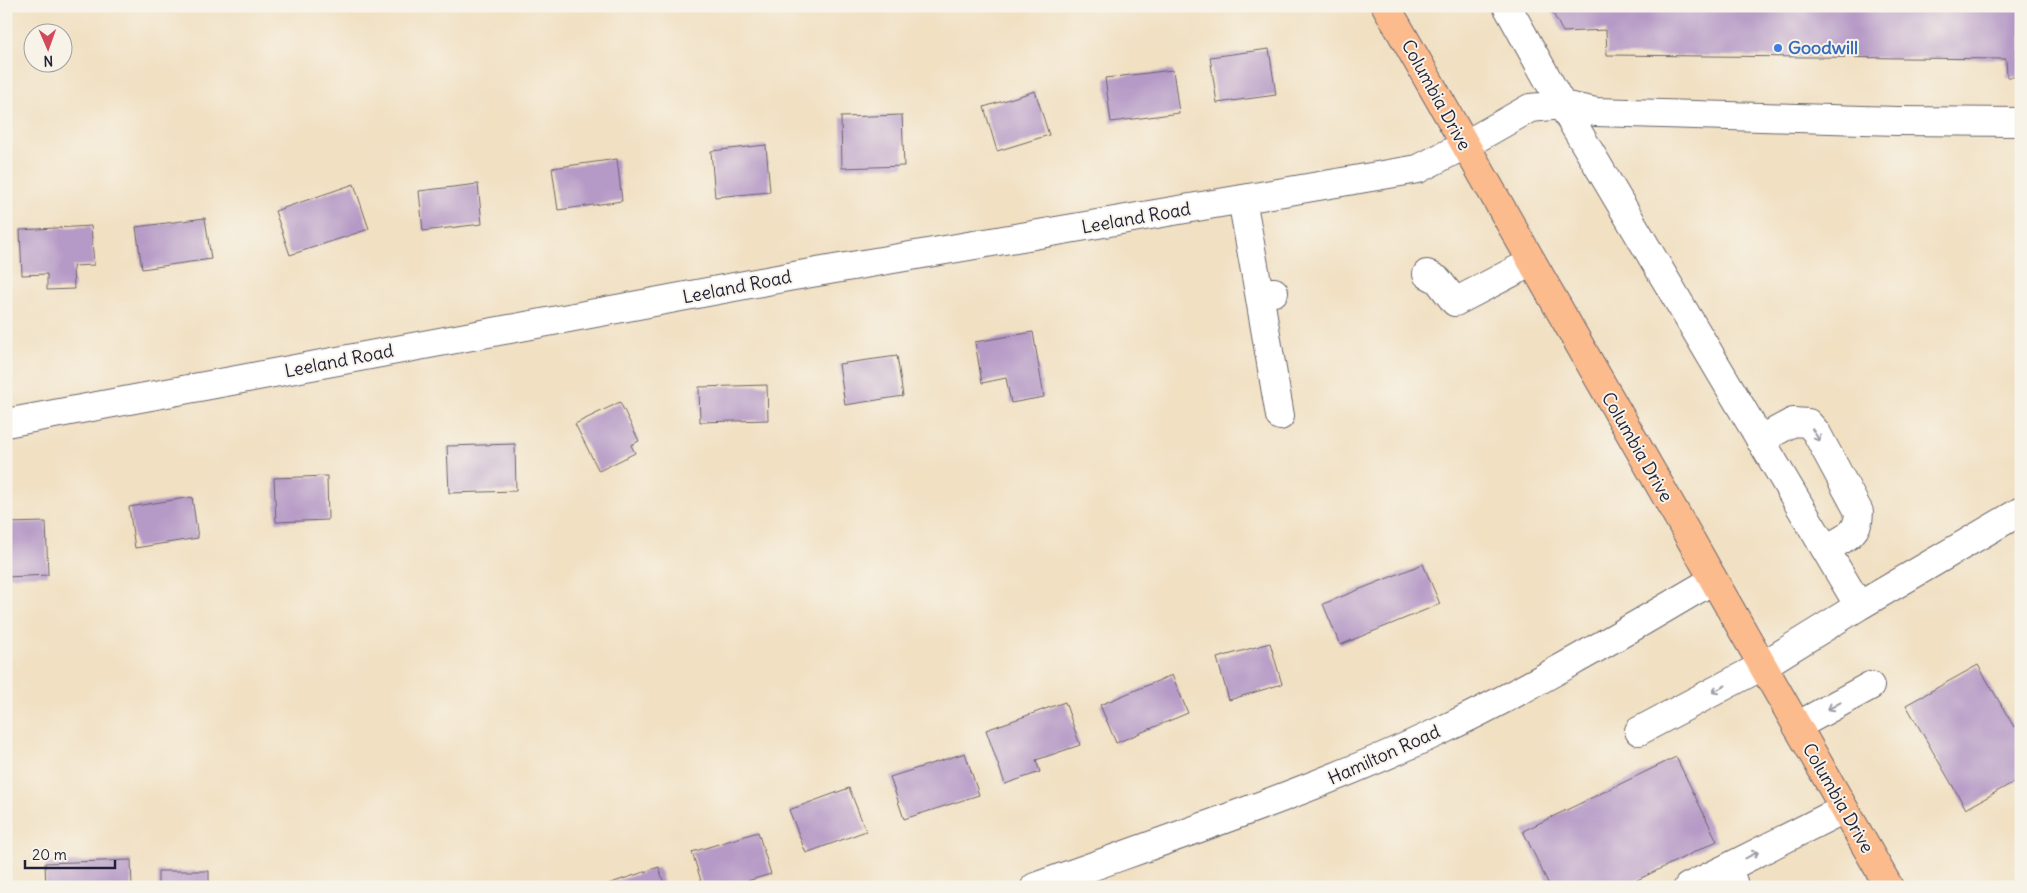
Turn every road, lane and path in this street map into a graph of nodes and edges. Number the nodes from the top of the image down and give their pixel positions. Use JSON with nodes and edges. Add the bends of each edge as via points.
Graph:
{"nodes":[{"id":1,"x":1386,"y":6,"type":"edge"},
{"id":2,"x":1507,"y":6,"type":"edge"},
{"id":3,"x":1562,"y":106,"type":"junction"},
{"id":4,"x":2021,"y":122,"type":"edge"},
{"id":5,"x":1465,"y":146,"type":"junction"},
{"id":6,"x":1242,"y":199,"type":"junction"},
{"id":7,"x":1532,"y":262,"type":"junction"},
{"id":8,"x":1426,"y":274,"type":"dead end"},
{"id":9,"x":1280,"y":416,"type":"dead end"},
{"id":10,"x":6,"y":423,"type":"edge"},
{"id":11,"x":1760,"y":440,"type":"junction"},
{"id":12,"x":2021,"y":511,"type":"edge"},
{"id":13,"x":1826,"y":549,"type":"junction"},
{"id":14,"x":1713,"y":580,"type":"junction"},
{"id":15,"x":1859,"y":606,"type":"junction"},
{"id":16,"x":1762,"y":666,"type":"junction"},
{"id":17,"x":1870,"y":686,"type":"dead end"},
{"id":18,"x":1797,"y":726,"type":"junction"},
{"id":19,"x":1639,"y":731,"type":"dead end"},
{"id":20,"x":1844,"y":809,"type":"junction"},
{"id":21,"x":1728,"y":881,"type":"edge"},
{"id":22,"x":1885,"y":886,"type":"edge"},
{"id":23,"x":1036,"y":887,"type":"edge"},
{"id":24,"x":1688,"y":887,"type":"edge"}],
"edges":[{"from":1,"to":5,"type":"main road","name":"Columbia Drive"},
{"from":2,"to":3,"type":"street"},
{"from":3,"to":4,"type":"street","name":"Leeland Road","via":[[1605,112]]},
{"from":3,"to":5,"type":"street","name":"Leeland Road","via":[[1530,108]]},
{"from":3,"to":11,"type":"street"},
{"from":5,"to":6,"type":"street","name":"Leeland Road","via":[[1418,169]]},
{"from":5,"to":7,"type":"main road","name":"Columbia Drive"},
{"from":6,"to":9,"type":"street","via":[[1266,293]]},
{"from":6,"to":10,"type":"street","name":"Leeland Road","via":[[779,279]]},
{"from":7,"to":8,"type":"street","via":[[1455,302],[1438,280]]},
{"from":7,"to":14,"type":"main road","name":"Columbia Drive"},
{"from":11,"to":13,"type":"street"},
{"from":11,"to":13,"type":"street","one_way":true,"via":[[1793,422],[1808,423],[1816,432],[1859,512],[1859,524],[1853,533]]},
{"from":12,"to":15,"type":"street"},
{"from":13,"to":15,"type":"street"},
{"from":14,"to":16,"type":"main road","name":"Columbia Drive"},
{"from":14,"to":23,"type":"street","name":"Hamilton Road","via":[[1571,664],[1438,732],[1321,783]]},
{"from":15,"to":16,"type":"street"},
{"from":16,"to":18,"type":"main road","name":"Columbia Drive"},
{"from":16,"to":19,"type":"street","one_way":true},
{"from":17,"to":18,"type":"street","one_way":true},
{"from":18,"to":20,"type":"main road","name":"Columbia Drive"},
{"from":21,"to":20,"type":"street","one_way":true},
{"from":20,"to":22,"type":"main road","name":"Columbia Drive"},
{"from":21,"to":24,"type":"street"}]}
